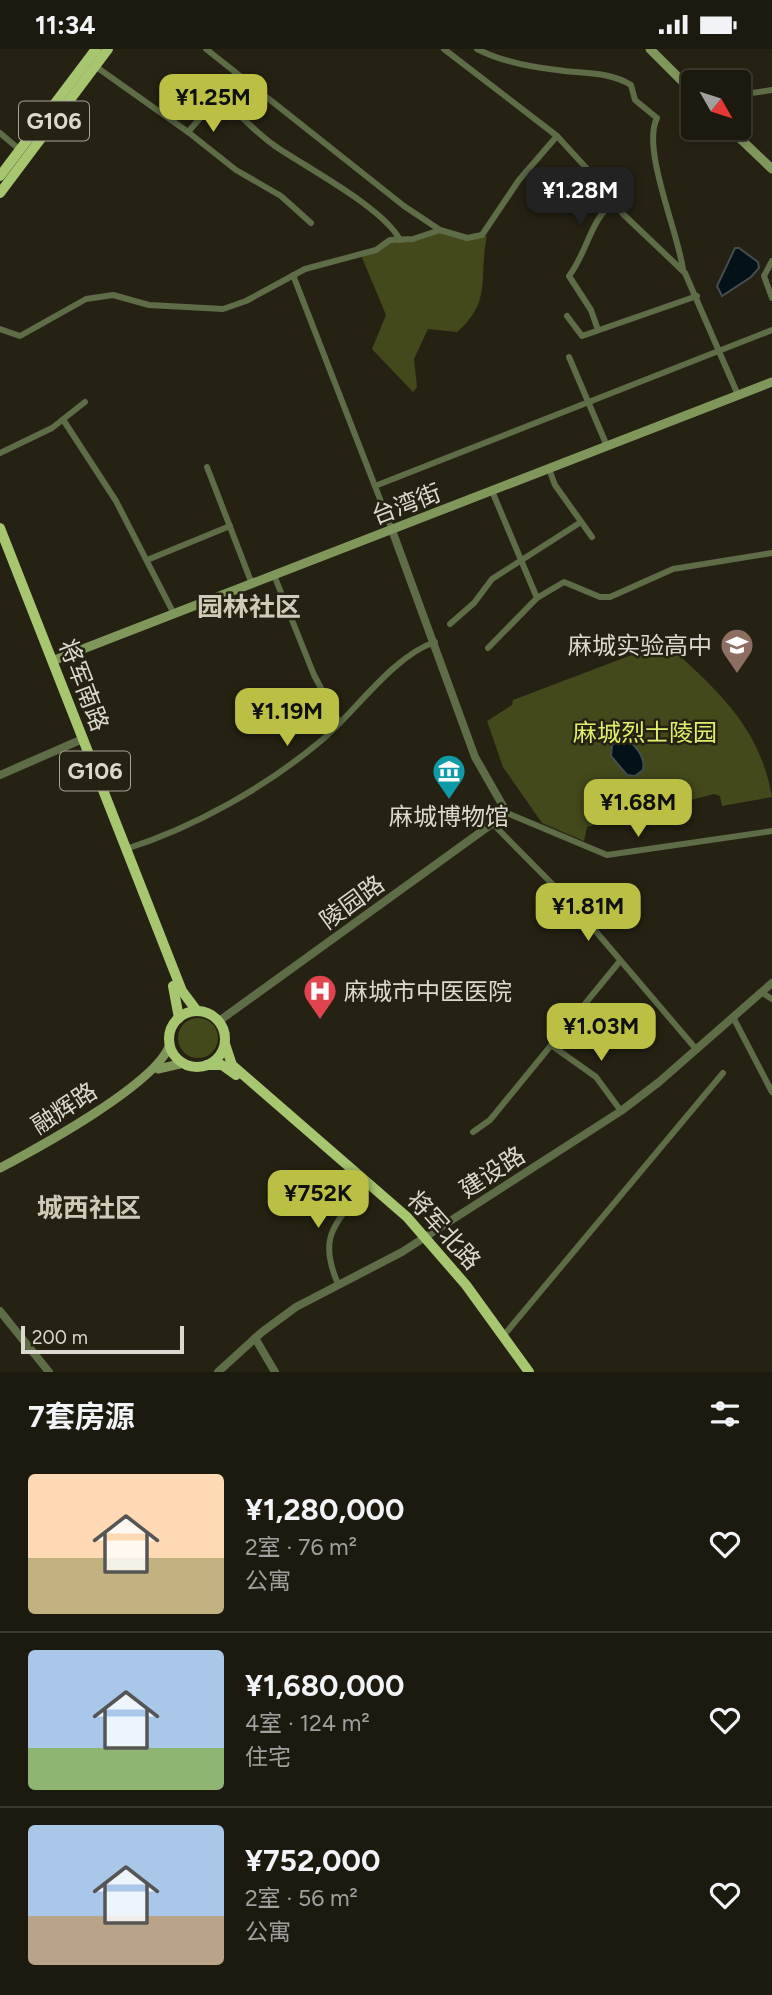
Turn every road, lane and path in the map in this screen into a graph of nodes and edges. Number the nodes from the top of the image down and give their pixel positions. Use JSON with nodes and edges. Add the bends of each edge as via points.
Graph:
{"nodes":[{"id":1,"x":96,"y":49,"type":"edge"},
{"id":2,"x":108,"y":49,"type":"edge"},
{"id":3,"x":206,"y":49,"type":"edge"},
{"id":4,"x":444,"y":49,"type":"edge"},
{"id":5,"x":477,"y":49,"type":"edge"},
{"id":6,"x":650,"y":49,"type":"edge"},
{"id":7,"x":657,"y":49,"type":"edge"},
{"id":8,"x":95,"y":67,"type":"junction"},
{"id":9,"x":681,"y":73,"type":"edge"},
{"id":10,"x":681,"y":80,"type":"edge"},
{"id":11,"x":772,"y":90,"type":"edge"},
{"id":12,"x":751,"y":93,"type":"edge"},
{"id":13,"x":188,"y":132,"type":"junction"},
{"id":14,"x":0,"y":133,"type":"edge"},
{"id":15,"x":557,"y":136,"type":"junction"},
{"id":16,"x":742,"y":140,"type":"edge"},
{"id":17,"x":749,"y":140,"type":"edge"},
{"id":18,"x":20,"y":150,"type":"junction"},
{"id":19,"x":772,"y":162,"type":"edge"},
{"id":20,"x":772,"y":169,"type":"edge"},
{"id":21,"x":0,"y":176,"type":"edge"},
{"id":22,"x":0,"y":193,"type":"edge"},
{"id":23,"x":615,"y":201,"type":"junction"},
{"id":24,"x":311,"y":223,"type":"dead end"},
{"id":25,"x":440,"y":230,"type":"junction"},
{"id":26,"x":400,"y":240,"type":"junction"},
{"id":27,"x":772,"y":261,"type":"edge"},
{"id":28,"x":683,"y":270,"type":"junction"},
{"id":29,"x":293,"y":275,"type":"junction"},
{"id":30,"x":697,"y":296,"type":"junction"},
{"id":31,"x":772,"y":298,"type":"edge"},
{"id":32,"x":568,"y":316,"type":"dead end"},
{"id":33,"x":0,"y":329,"type":"edge"},
{"id":34,"x":598,"y":330,"type":"junction"},
{"id":35,"x":772,"y":330,"type":"edge"},
{"id":36,"x":720,"y":351,"type":"junction"},
{"id":37,"x":569,"y":357,"type":"dead end"},
{"id":38,"x":772,"y":381,"type":"edge"},
{"id":39,"x":738,"y":395,"type":"junction"},
{"id":40,"x":85,"y":402,"type":"dead end"},
{"id":41,"x":588,"y":402,"type":"junction"},
{"id":42,"x":64,"y":421,"type":"junction"},
{"id":43,"x":607,"y":446,"type":"junction"},
{"id":44,"x":0,"y":453,"type":"edge"},
{"id":45,"x":207,"y":467,"type":"dead end"},
{"id":46,"x":549,"y":469,"type":"junction"},
{"id":47,"x":375,"y":486,"type":"junction"},
{"id":48,"x":492,"y":491,"type":"junction"},
{"id":49,"x":581,"y":521,"type":"junction"},
{"id":50,"x":230,"y":526,"type":"junction"},
{"id":51,"x":0,"y":528,"type":"edge"},
{"id":52,"x":392,"y":530,"type":"junction"},
{"id":53,"x":592,"y":537,"type":"dead end"},
{"id":54,"x":0,"y":544,"type":"edge"},
{"id":55,"x":772,"y":553,"type":"edge"},
{"id":56,"x":522,"y":559,"type":"junction"},
{"id":57,"x":147,"y":560,"type":"junction"},
{"id":58,"x":274,"y":575,"type":"junction"},
{"id":59,"x":252,"y":584,"type":"junction"},
{"id":60,"x":537,"y":598,"type":"junction"},
{"id":61,"x":174,"y":614,"type":"junction"},
{"id":62,"x":450,"y":624,"type":"dead end"},
{"id":63,"x":435,"y":642,"type":"junction"},
{"id":64,"x":488,"y":648,"type":"dead end"},
{"id":65,"x":52,"y":661,"type":"junction"},
{"id":66,"x":339,"y":722,"type":"junction"},
{"id":67,"x":78,"y":741,"type":"junction"},
{"id":68,"x":0,"y":775,"type":"edge"},
{"id":69,"x":507,"y":813,"type":"junction"},
{"id":70,"x":492,"y":823,"type":"junction"},
{"id":71,"x":772,"y":831,"type":"edge"},
{"id":72,"x":126,"y":849,"type":"junction"},
{"id":73,"x":620,"y":961,"type":"junction"},
{"id":74,"x":772,"y":983,"type":"edge"},
{"id":75,"x":761,"y":992,"type":"junction"},
{"id":76,"x":772,"y":999,"type":"edge"},
{"id":77,"x":197,"y":1011,"type":"junction"},
{"id":78,"x":733,"y":1017,"type":"junction"},
{"id":79,"x":179,"y":1018,"type":"junction"},
{"id":80,"x":219,"y":1021,"type":"junction"},
{"id":81,"x":170,"y":1044,"type":"junction"},
{"id":82,"x":225,"y":1044,"type":"junction"},
{"id":83,"x":551,"y":1045,"type":"junction"},
{"id":84,"x":696,"y":1049,"type":"junction"},
{"id":85,"x":184,"y":1063,"type":"junction"},
{"id":86,"x":207,"y":1065,"type":"junction"},
{"id":87,"x":723,"y":1073,"type":"dead end"},
{"id":88,"x":146,"y":1074,"type":"junction"},
{"id":89,"x":772,"y":1092,"type":"edge"},
{"id":90,"x":621,"y":1111,"type":"junction"},
{"id":91,"x":473,"y":1132,"type":"dead end"},
{"id":92,"x":0,"y":1168,"type":"edge"},
{"id":93,"x":364,"y":1186,"type":"junction"},
{"id":94,"x":423,"y":1239,"type":"junction"},
{"id":95,"x":338,"y":1284,"type":"junction"},
{"id":96,"x":0,"y":1312,"type":"edge"},
{"id":97,"x":504,"y":1335,"type":"junction"},
{"id":98,"x":255,"y":1338,"type":"junction"},
{"id":99,"x":49,"y":1372,"type":"edge"},
{"id":100,"x":218,"y":1372,"type":"edge"},
{"id":101,"x":275,"y":1372,"type":"edge"},
{"id":102,"x":522,"y":1372,"type":"edge"},
{"id":103,"x":530,"y":1372,"type":"edge"}],
"edges":[{"from":1,"to":18,"type":"highway","number":"G106"},
{"from":2,"to":8,"type":"highway","number":"G106"},
{"from":3,"to":25,"type":"street"},
{"from":4,"to":15,"type":"street"},
{"from":5,"to":28,"type":"street","via":[[552,70],[615,76],[631,85],[635,100],[657,118],[652,133]]},
{"from":6,"to":10,"type":"main road"},
{"from":7,"to":9,"type":"main road"},
{"from":8,"to":13,"type":"street"},
{"from":8,"to":22,"type":"highway","number":"G106"},
{"from":11,"to":12,"type":"street"},
{"from":13,"to":24,"type":"street","via":[[228,165],[281,196]]},
{"from":13,"to":26,"type":"street","via":[[216,100],[223,99],[274,145],[371,209]]},
{"from":14,"to":18,"type":"street"},
{"from":15,"to":23,"type":"street"},
{"from":15,"to":25,"type":"street","via":[[519,180],[482,235],[467,238]]},
{"from":16,"to":20,"type":"main road"},
{"from":17,"to":19,"type":"main road"},
{"from":18,"to":21,"type":"highway","number":"G106"},
{"from":23,"to":28,"type":"street"},
{"from":23,"to":34,"type":"street","via":[[599,214],[582,259],[569,276]]},
{"from":25,"to":26,"type":"street"},
{"from":26,"to":29,"type":"street"},
{"from":27,"to":31,"type":"street","via":[[764,273]]},
{"from":28,"to":30,"type":"street"},
{"from":29,"to":33,"type":"street","via":[[223,309],[149,305],[105,295],[76,302],[20,336]]},
{"from":29,"to":47,"type":"street"},
{"from":30,"to":34,"type":"street"},
{"from":30,"to":36,"type":"street"},
{"from":32,"to":34,"type":"street","via":[[582,336]]},
{"from":35,"to":36,"type":"street"},
{"from":36,"to":39,"type":"street"},
{"from":36,"to":41,"type":"street"},
{"from":37,"to":41,"type":"street"},
{"from":38,"to":39,"type":"main road","name":"台湾街"},
{"from":39,"to":43,"type":"main road","name":"台湾街"},
{"from":40,"to":42,"type":"street"},
{"from":41,"to":43,"type":"street"},
{"from":41,"to":47,"type":"street"},
{"from":42,"to":44,"type":"street"},
{"from":42,"to":57,"type":"street","via":[[99,472]]},
{"from":43,"to":46,"type":"main road","name":"台湾街"},
{"from":45,"to":50,"type":"street"},
{"from":46,"to":48,"type":"main road","name":"台湾街"},
{"from":46,"to":49,"type":"street"},
{"from":47,"to":52,"type":"street"},
{"from":48,"to":52,"type":"main road","name":"台湾街"},
{"from":48,"to":56,"type":"street"},
{"from":49,"to":53,"type":"street"},
{"from":49,"to":56,"type":"street"},
{"from":50,"to":57,"type":"street"},
{"from":50,"to":59,"type":"street"},
{"from":51,"to":65,"type":"highway","name":"将军南路","number":"G106"},
{"from":52,"to":58,"type":"main road","name":"台湾街"},
{"from":52,"to":63,"type":"street"},
{"from":54,"to":67,"type":"highway","name":"将军南路","number":"G106"},
{"from":55,"to":60,"type":"street","via":[[673,569],[610,597],[564,582]]},
{"from":56,"to":60,"type":"street"},
{"from":56,"to":62,"type":"street","via":[[486,584],[474,603]]},
{"from":57,"to":61,"type":"street"},
{"from":58,"to":59,"type":"main road","name":"台湾街"},
{"from":58,"to":66,"type":"street"},
{"from":59,"to":61,"type":"main road","name":"台湾街"},
{"from":60,"to":64,"type":"street"},
{"from":61,"to":65,"type":"main road","name":"台湾街"},
{"from":63,"to":66,"type":"street","via":[[412,653]]},
{"from":63,"to":69,"type":"street","via":[[475,757]]},
{"from":65,"to":72,"type":"highway","name":"将军南路","number":"G106"},
{"from":66,"to":72,"type":"street","via":[[324,739],[204,818],[174,834]]},
{"from":67,"to":68,"type":"street"},
{"from":67,"to":79,"type":"highway","name":"将军南路","number":"G106","via":[[175,990]]},
{"from":69,"to":70,"type":"street","name":"陵园路"},
{"from":69,"to":71,"type":"street","via":[[607,855]]},
{"from":70,"to":73,"type":"street","via":[[575,907]]},
{"from":70,"to":80,"type":"street","name":"陵园路"},
{"from":72,"to":77,"type":"highway","name":"将军南路","number":"G106","via":[[181,991]]},
{"from":73,"to":83,"type":"street"},
{"from":73,"to":84,"type":"street"},
{"from":74,"to":75,"type":"street","name":"建设路"},
{"from":75,"to":76,"type":"street"},
{"from":75,"to":78,"type":"street","name":"建设路"},
{"from":77,"to":79,"type":"highway"},
{"from":77,"to":80,"type":"highway"},
{"from":78,"to":84,"type":"street","name":"建设路"},
{"from":78,"to":89,"type":"street"},
{"from":79,"to":81,"type":"highway","number":"G106","via":[[171,1030]]},
{"from":80,"to":82,"type":"highway"},
{"from":81,"to":85,"type":"highway"},
{"from":81,"to":88,"type":"main road","via":[[162,1061]]},
{"from":82,"to":86,"type":"highway"},
{"from":82,"to":94,"type":"highway","name":"将军北路","via":[[233,1065],[369,1182]]},
{"from":83,"to":90,"type":"street","via":[[596,1077]]},
{"from":83,"to":91,"type":"street","via":[[490,1120]]},
{"from":84,"to":90,"type":"street","name":"建设路"},
{"from":85,"to":86,"type":"highway"},
{"from":85,"to":88,"type":"main road"},
{"from":86,"to":93,"type":"highway","name":"将军北路","via":[[229,1069]]},
{"from":87,"to":97,"type":"street"},
{"from":88,"to":92,"type":"main road","name":"融辉路","via":[[60,1135]]},
{"from":90,"to":94,"type":"street","name":"建设路"},
{"from":93,"to":94,"type":"highway","name":"将军北路"},
{"from":93,"to":95,"type":"street","via":[[329,1237],[328,1259]]},
{"from":94,"to":95,"type":"street","name":"建设路"},
{"from":94,"to":97,"type":"highway","name":"将军北路"},
{"from":94,"to":102,"type":"highway","name":"将军北路"},
{"from":95,"to":98,"type":"street","name":"建设路","via":[[296,1307]]},
{"from":96,"to":99,"type":"street"},
{"from":97,"to":103,"type":"highway","name":"将军北路"},
{"from":98,"to":100,"type":"street","name":"建设路"},
{"from":98,"to":101,"type":"street"}]}
